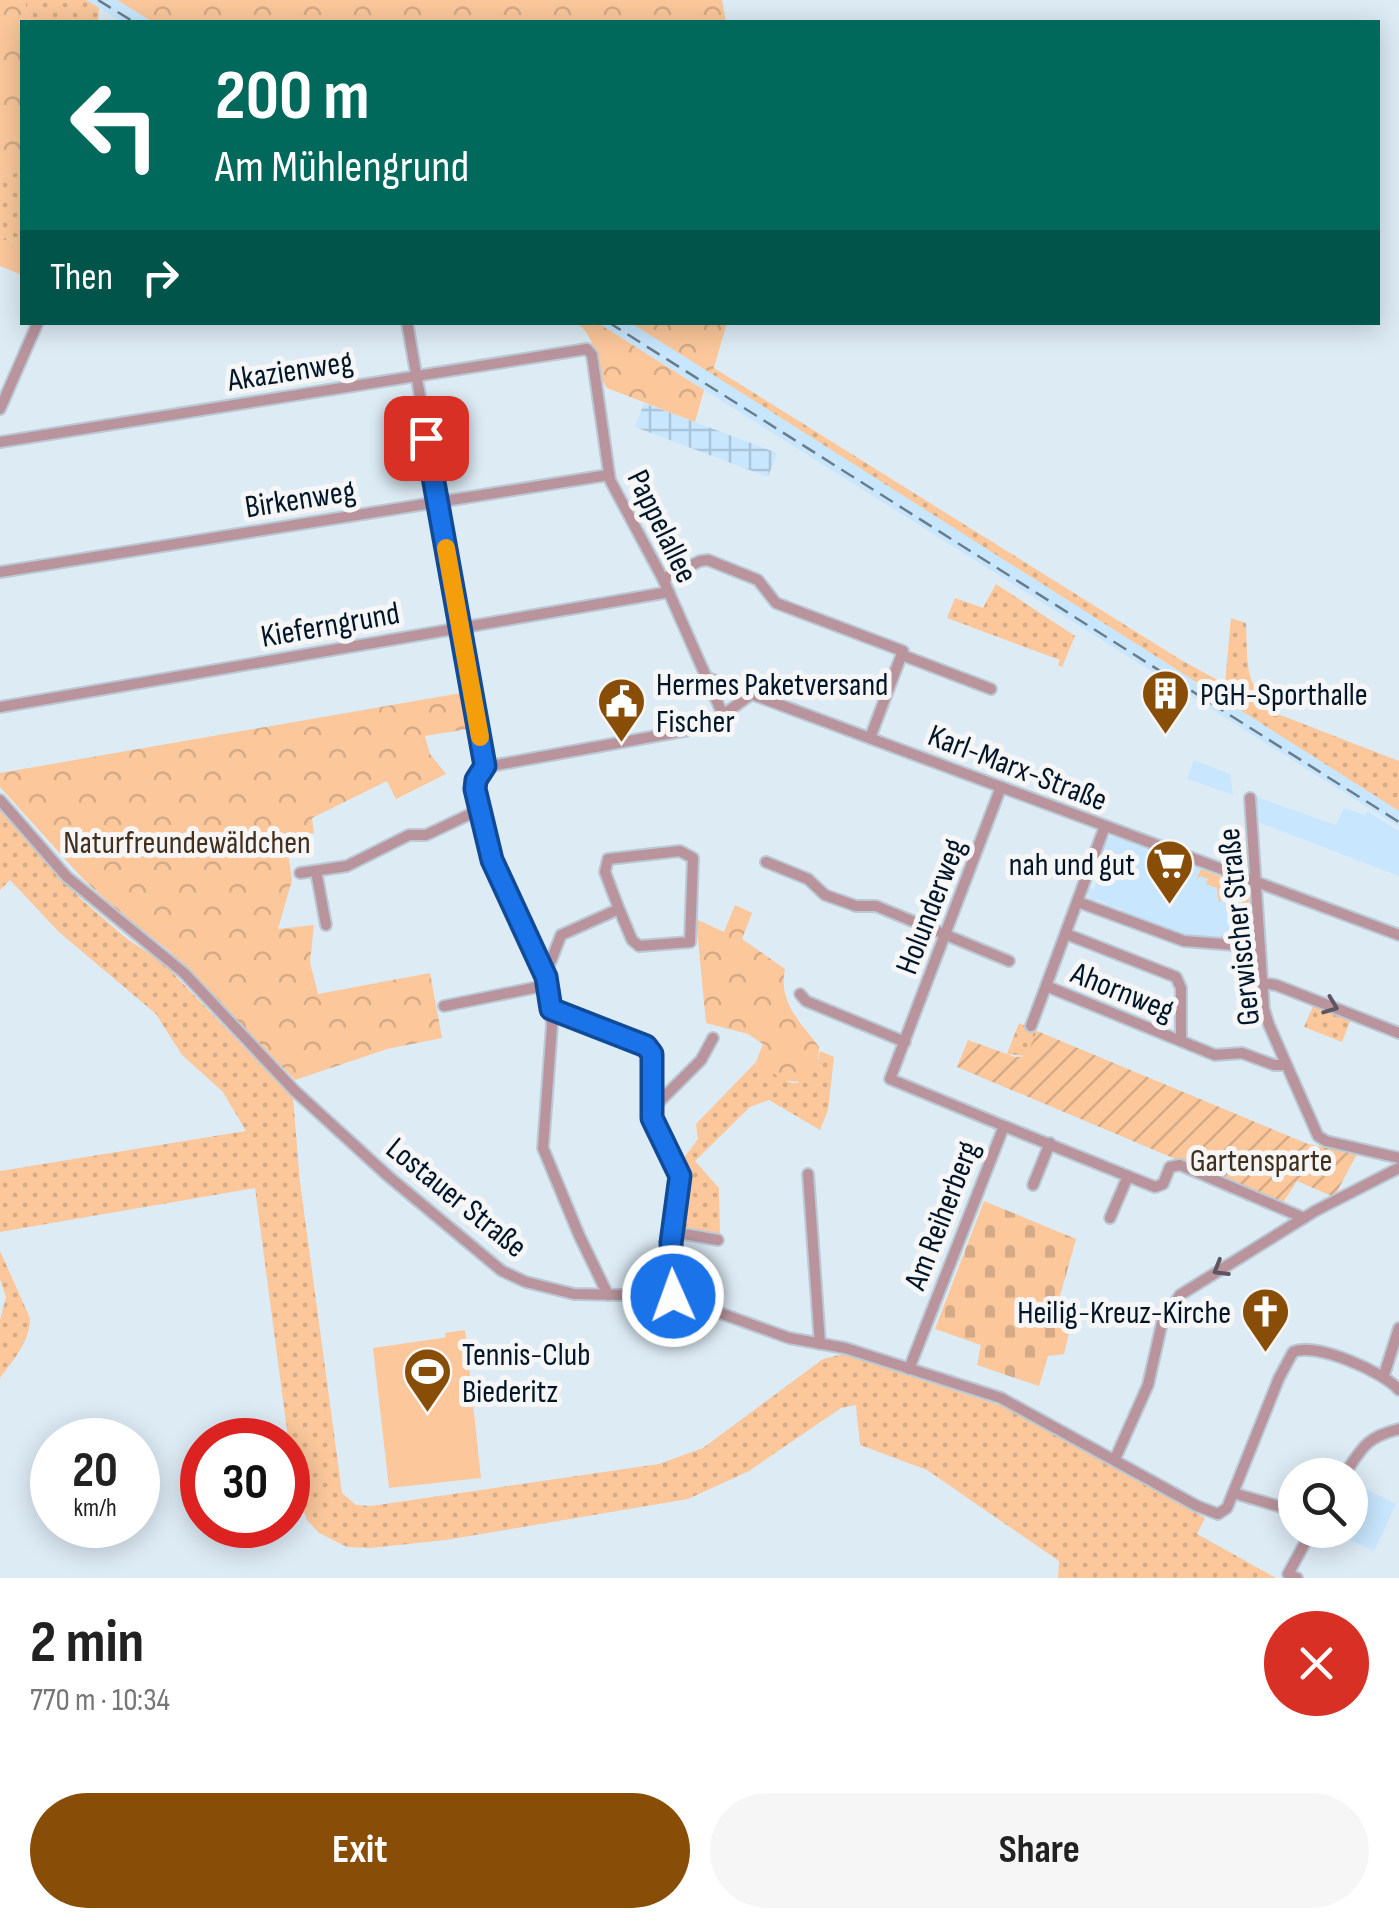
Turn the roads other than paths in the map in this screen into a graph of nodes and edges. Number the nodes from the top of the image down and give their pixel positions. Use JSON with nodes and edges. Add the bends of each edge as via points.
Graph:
{"nodes":[{"id":1,"x":37,"y":325,"type":"edge"},
{"id":2,"x":407,"y":325,"type":"edge"},
{"id":3,"x":588,"y":350,"type":"joint"},
{"id":4,"x":415,"y":375,"type":"junction"},
{"id":5,"x":0,"y":410,"type":"edge"},
{"id":6,"x":0,"y":442,"type":"edge"},
{"id":7,"x":608,"y":475,"type":"junction"},
{"id":8,"x":438,"y":502,"type":"junction"},
{"id":9,"x":0,"y":572,"type":"edge"},
{"id":10,"x":663,"y":579,"type":"junction"},
{"id":11,"x":668,"y":592,"type":"junction"},
{"id":12,"x":460,"y":628,"type":"junction"},
{"id":13,"x":902,"y":656,"type":"junction"},
{"id":14,"x":708,"y":678,"type":"junction"},
{"id":15,"x":991,"y":689,"type":"dead end"},
{"id":16,"x":752,"y":694,"type":"junction"},
{"id":17,"x":0,"y":707,"type":"edge"},
{"id":18,"x":723,"y":715,"type":"junction"},
{"id":19,"x":870,"y":738,"type":"junction"},
{"id":20,"x":485,"y":766,"type":"junction"},
{"id":21,"x":1001,"y":787,"type":"junction"},
{"id":22,"x":1250,"y":798,"type":"dead end"},
{"id":23,"x":0,"y":800,"type":"edge"},
{"id":24,"x":479,"y":810,"type":"junction"},
{"id":25,"x":1106,"y":826,"type":"junction"},
{"id":26,"x":766,"y":862,"type":"dead end"},
{"id":27,"x":316,"y":871,"type":"junction"},
{"id":28,"x":300,"y":873,"type":"dead end"},
{"id":29,"x":1254,"y":882,"type":"junction"},
{"id":30,"x":1078,"y":902,"type":"junction"},
{"id":31,"x":619,"y":909,"type":"junction"},
{"id":32,"x":326,"y":925,"type":"dead end"},
{"id":33,"x":1066,"y":934,"type":"junction"},
{"id":34,"x":946,"y":935,"type":"junction"},
{"id":35,"x":1399,"y":935,"type":"edge"},
{"id":36,"x":1260,"y":947,"type":"junction"},
{"id":37,"x":1009,"y":961,"type":"dead end"},
{"id":38,"x":542,"y":968,"type":"junction"},
{"id":39,"x":1262,"y":983,"type":"junction"},
{"id":40,"x":548,"y":985,"type":"junction"},
{"id":41,"x":1046,"y":986,"type":"junction"},
{"id":42,"x":800,"y":994,"type":"dead end"},
{"id":43,"x":444,"y":1006,"type":"dead end"},
{"id":44,"x":551,"y":1009,"type":"junction"},
{"id":45,"x":1031,"y":1026,"type":"dead end"},
{"id":46,"x":1399,"y":1032,"type":"edge"},
{"id":47,"x":713,"y":1038,"type":"dead end"},
{"id":48,"x":904,"y":1042,"type":"junction"},
{"id":49,"x":1182,"y":1042,"type":"junction"},
{"id":50,"x":1285,"y":1065,"type":"junction"},
{"id":51,"x":651,"y":1110,"type":"junction"},
{"id":52,"x":1004,"y":1126,"type":"junction"},
{"id":53,"x":1050,"y":1143,"type":"junction"},
{"id":54,"x":1399,"y":1158,"type":"edge"},
{"id":55,"x":1399,"y":1168,"type":"edge"},
{"id":56,"x":808,"y":1174,"type":"dead end"},
{"id":57,"x":1128,"y":1176,"type":"junction"},
{"id":58,"x":1033,"y":1185,"type":"dead end"},
{"id":59,"x":1110,"y":1218,"type":"dead end"},
{"id":60,"x":1304,"y":1218,"type":"junction"},
{"id":61,"x":673,"y":1232,"type":"junction"},
{"id":62,"x":718,"y":1240,"type":"dead end"},
{"id":63,"x":608,"y":1296,"type":"junction"},
{"id":64,"x":673,"y":1296,"type":"junction"},
{"id":65,"x":1399,"y":1328,"type":"edge"},
{"id":66,"x":820,"y":1344,"type":"junction"},
{"id":67,"x":910,"y":1368,"type":"junction"},
{"id":68,"x":1384,"y":1375,"type":"junction"},
{"id":69,"x":1399,"y":1390,"type":"edge"},
{"id":70,"x":1399,"y":1428,"type":"edge"},
{"id":71,"x":1355,"y":1458,"type":"edge"},
{"id":72,"x":1115,"y":1460,"type":"junction"},
{"id":73,"x":1233,"y":1493,"type":"junction"},
{"id":74,"x":1278,"y":1506,"type":"edge"},
{"id":75,"x":1304,"y":1548,"type":"edge"},
{"id":76,"x":1292,"y":1576,"type":"edge"}],
"edges":[{"from":1,"to":5,"type":"street"},
{"from":2,"to":4,"type":"street"},
{"from":3,"to":4,"type":"street","name":"Akazienweg"},
{"from":3,"to":7,"type":"street","name":"Pappelallee"},
{"from":4,"to":6,"type":"street","name":"Akazienweg"},
{"from":4,"to":8,"type":"street"},
{"from":7,"to":8,"type":"street","name":"Birkenweg"},
{"from":7,"to":10,"type":"street","name":"Pappelallee"},
{"from":8,"to":9,"type":"street","name":"Birkenweg"},
{"from":8,"to":12,"type":"street"},
{"from":10,"to":11,"type":"street","name":"Pappelallee"},
{"from":10,"to":13,"type":"street","via":[[708,560],[758,580],[776,602],[904,651]]},
{"from":11,"to":12,"type":"street","name":"Kieferngrund"},
{"from":11,"to":14,"type":"street","name":"Pappelallee"},
{"from":12,"to":17,"type":"street","name":"Kieferngrund"},
{"from":12,"to":20,"type":"street"},
{"from":13,"to":15,"type":"street"},
{"from":13,"to":19,"type":"street"},
{"from":14,"to":16,"type":"street","name":"Karl-Marx-Straße"},
{"from":14,"to":18,"type":"street","name":"Pappelallee"},
{"from":16,"to":18,"type":"street"},
{"from":16,"to":19,"type":"street","name":"Karl-Marx-Straße"},
{"from":18,"to":20,"type":"street","via":[[699,728]]},
{"from":19,"to":21,"type":"street","name":"Karl-Marx-Straße"},
{"from":20,"to":24,"type":"street","via":[[476,780]]},
{"from":21,"to":25,"type":"street","name":"Karl-Marx-Straße"},
{"from":21,"to":34,"type":"street","name":"Holunderweg"},
{"from":22,"to":29,"type":"street","name":"Gerwischer Straße"},
{"from":23,"to":63,"type":"street","name":"Lostauer Straße","via":[[68,877],[184,974],[295,1091],[464,1242],[516,1278]]},
{"from":24,"to":27,"type":"street","via":[[347,866]]},
{"from":24,"to":38,"type":"street","via":[[499,880]]},
{"from":25,"to":29,"type":"street","name":"Karl-Marx-Straße"},
{"from":25,"to":30,"type":"street","name":"Ahornweg"},
{"from":26,"to":34,"type":"street","via":[[808,879],[826,895]]},
{"from":27,"to":28,"type":"street"},
{"from":27,"to":32,"type":"street"},
{"from":29,"to":35,"type":"street","name":"Karl-Marx-Straße"},
{"from":29,"to":36,"type":"street","name":"Gerwischer Straße"},
{"from":30,"to":33,"type":"street","name":"Ahornweg"},
{"from":30,"to":36,"type":"street","name":"Ahornweg","via":[[1184,941]]},
{"from":31,"to":31,"type":"street","via":[[605,872],[608,859],[680,851],[693,858],[690,942],[638,946]]},
{"from":31,"to":38,"type":"street","via":[[561,935]]},
{"from":33,"to":41,"type":"street","name":"Ahornweg"},
{"from":33,"to":49,"type":"street","name":"Ahornweg","via":[[1176,977]]},
{"from":34,"to":37,"type":"street"},
{"from":34,"to":48,"type":"street","name":"Holunderweg"},
{"from":36,"to":39,"type":"street","name":"Gerwischer Straße"},
{"from":38,"to":40,"type":"street"},
{"from":39,"to":46,"type":"street","one_way":true},
{"from":39,"to":50,"type":"street","name":"Gerwischer Straße","via":[[1266,1018]]},
{"from":40,"to":43,"type":"street"},
{"from":40,"to":44,"type":"street"},
{"from":41,"to":45,"type":"street","name":"Ahornweg"},
{"from":41,"to":49,"type":"street","name":"Ahornweg"},
{"from":42,"to":48,"type":"street"},
{"from":44,"to":51,"type":"street","via":[[649,1048]]},
{"from":44,"to":63,"type":"street","via":[[543,1148]]},
{"from":47,"to":51,"type":"street","via":[[701,1060]]},
{"from":48,"to":52,"type":"street","name":"Holunderweg","via":[[890,1079]]},
{"from":49,"to":50,"type":"street","name":"Ahornweg","via":[[1219,1056],[1242,1053]]},
{"from":50,"to":54,"type":"street","name":"Gerwischer Straße","via":[[1320,1138]]},
{"from":51,"to":61,"type":"street","via":[[680,1176]]},
{"from":52,"to":53,"type":"street","name":"Am Reiherberg"},
{"from":52,"to":67,"type":"street","name":"Am Reiherberg"},
{"from":53,"to":57,"type":"street","name":"Am Reiherberg"},
{"from":53,"to":58,"type":"street"},
{"from":55,"to":60,"type":"street"},
{"from":56,"to":66,"type":"street"},
{"from":57,"to":59,"type":"street"},
{"from":57,"to":60,"type":"street","name":"Am Reiherberg","via":[[1158,1187],[1178,1165]]},
{"from":60,"to":72,"type":"street","one_way":true,"via":[[1175,1301]]},
{"from":61,"to":62,"type":"street"},
{"from":61,"to":64,"type":"street"},
{"from":63,"to":64,"type":"street","name":"Lostauer Straße"},
{"from":64,"to":66,"type":"street","name":"Lostauer Straße"},
{"from":65,"to":68,"type":"street"},
{"from":66,"to":67,"type":"street","name":"Lostauer Straße"},
{"from":67,"to":72,"type":"street","name":"Lostauer Straße","via":[[1011,1402]]},
{"from":68,"to":69,"type":"street"},
{"from":68,"to":73,"type":"street","via":[[1307,1348],[1293,1352]]},
{"from":70,"to":71,"type":"street","via":[[1377,1434]]},
{"from":72,"to":73,"type":"street","name":"Lostauer Straße","via":[[1221,1514]]},
{"from":73,"to":74,"type":"street"},
{"from":75,"to":76,"type":"street"}]}
